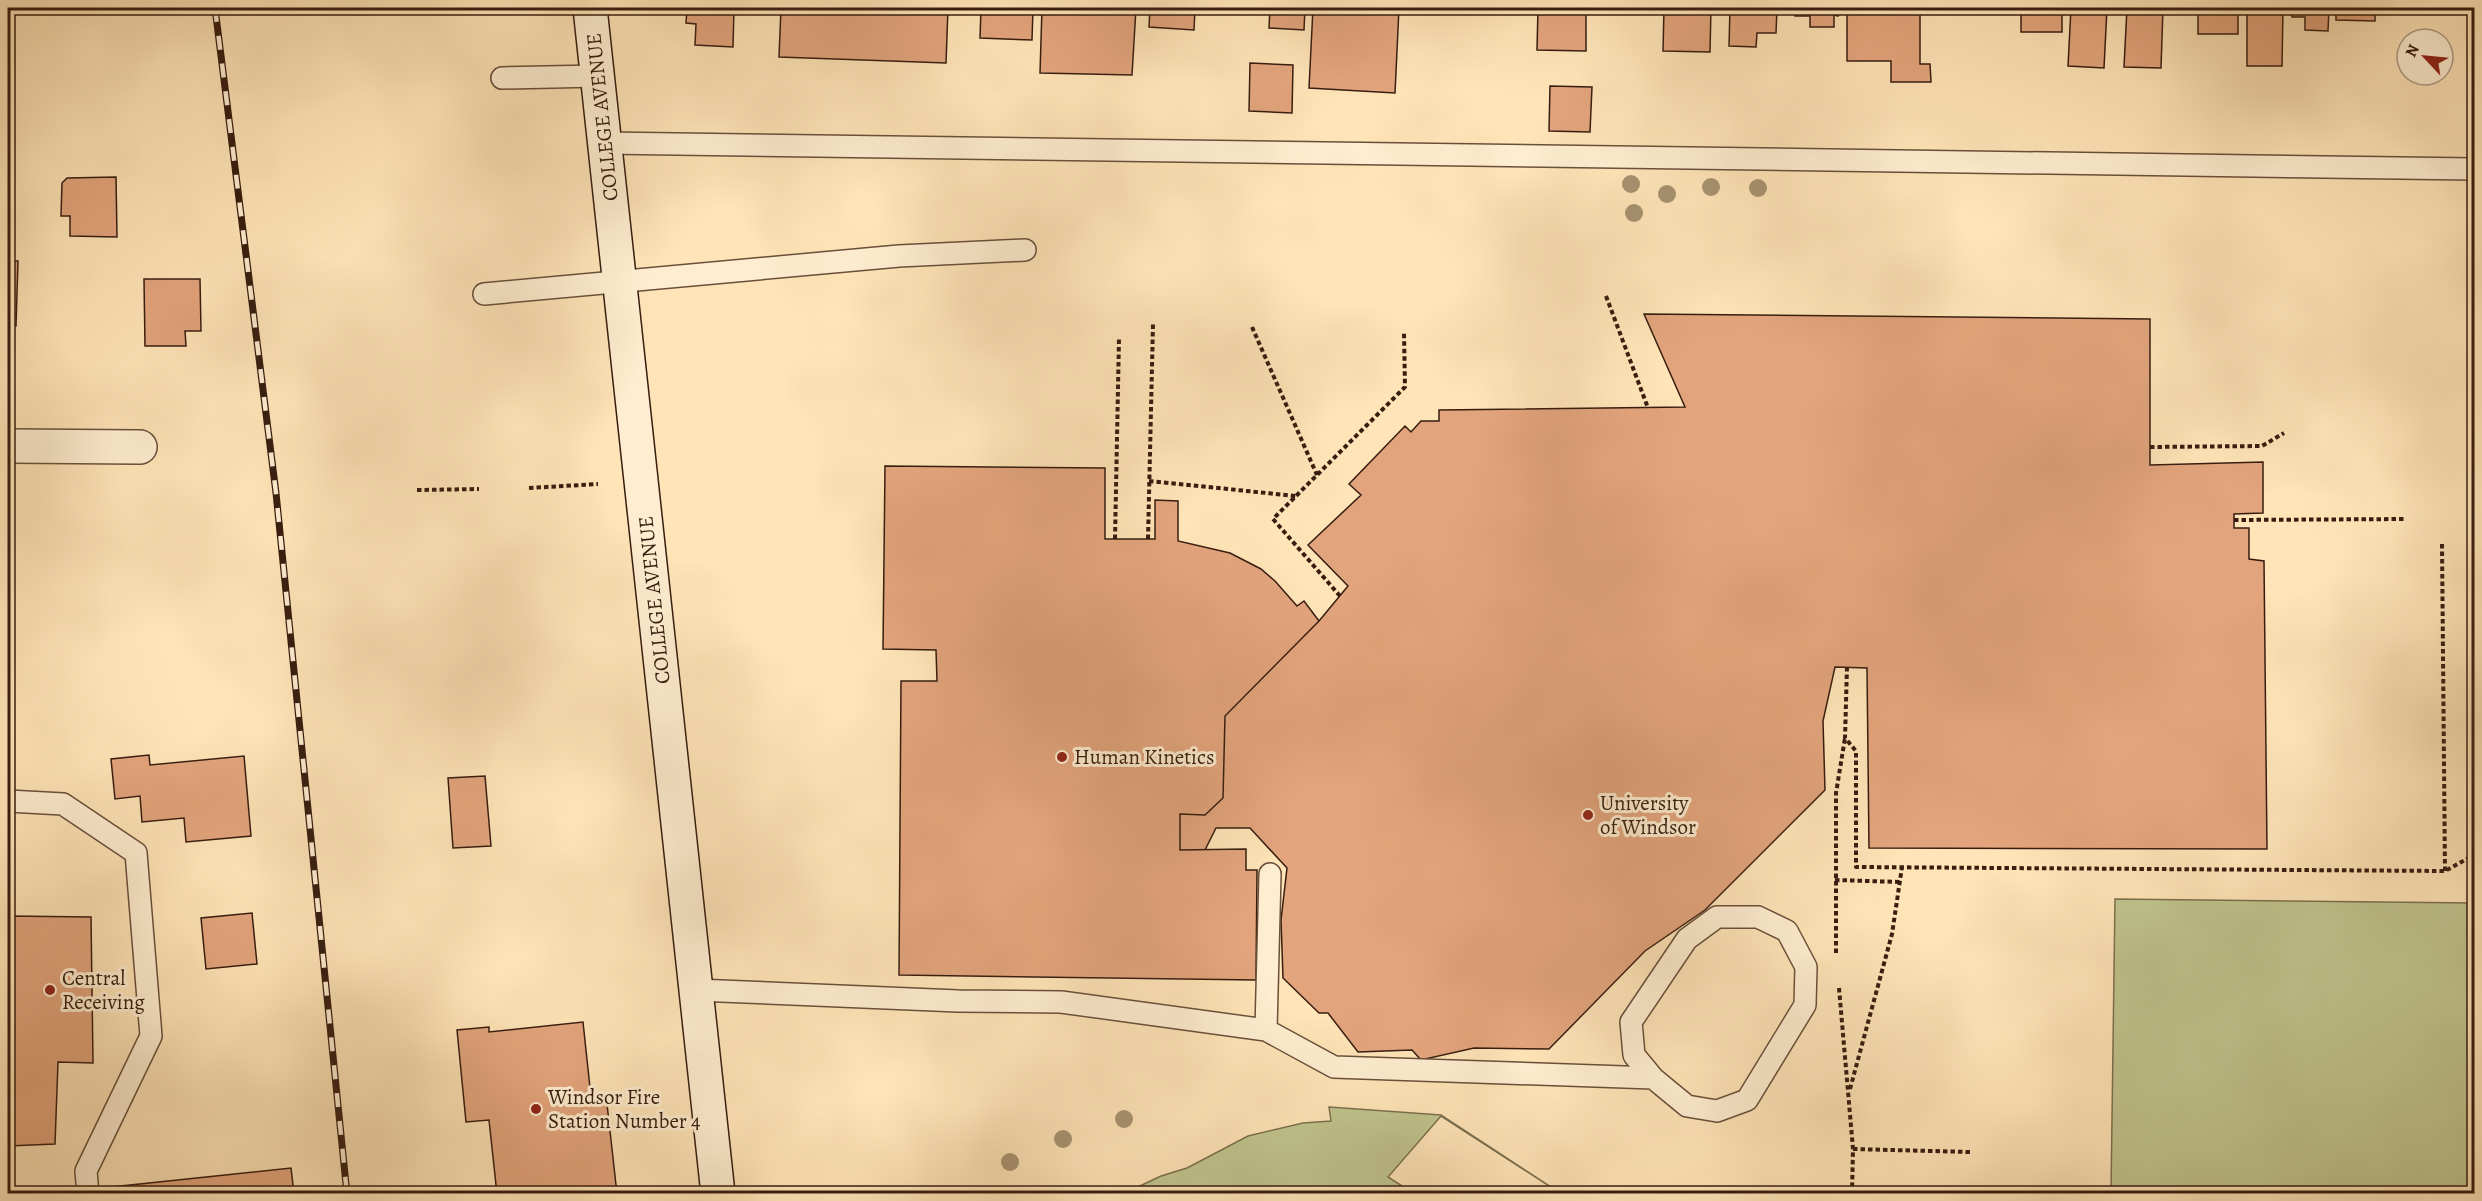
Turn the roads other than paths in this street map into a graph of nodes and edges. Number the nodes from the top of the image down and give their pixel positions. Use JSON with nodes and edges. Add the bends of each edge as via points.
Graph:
{"nodes":[{"id":1,"x":590,"y":8,"type":"edge"},
{"id":2,"x":598,"y":76,"type":"junction"},
{"id":3,"x":502,"y":78,"type":"dead end"},
{"id":4,"x":605,"y":143,"type":"junction"},
{"id":5,"x":2475,"y":169,"type":"edge"},
{"id":6,"x":1024,"y":250,"type":"dead end"},
{"id":7,"x":620,"y":282,"type":"junction"},
{"id":8,"x":484,"y":294,"type":"dead end"},
{"id":9,"x":8,"y":446,"type":"edge"},
{"id":10,"x":140,"y":447,"type":"dead end"},
{"id":11,"x":8,"y":801,"type":"edge"},
{"id":12,"x":1270,"y":874,"type":"dead end"},
{"id":13,"x":696,"y":990,"type":"junction"},
{"id":14,"x":1266,"y":1030,"type":"junction"},
{"id":15,"x":1653,"y":1078,"type":"junction"},
{"id":16,"x":88,"y":1194,"type":"edge"},
{"id":17,"x":718,"y":1194,"type":"edge"}],
"edges":[{"from":1,"to":2,"type":"street","name":"COLLEGE AVENUE"},
{"from":2,"to":3,"type":"lane"},
{"from":2,"to":4,"type":"street","name":"COLLEGE AVENUE"},
{"from":4,"to":5,"type":"lane"},
{"from":4,"to":7,"type":"street","name":"COLLEGE AVENUE"},
{"from":6,"to":7,"type":"lane","via":[[899,256]]},
{"from":7,"to":8,"type":"lane"},
{"from":7,"to":13,"type":"street","name":"COLLEGE AVENUE"},
{"from":9,"to":10,"type":"street"},
{"from":11,"to":16,"type":"lane","via":[[63,804],[136,853],[151,1036],[86,1171]]},
{"from":12,"to":14,"type":"lane"},
{"from":13,"to":14,"type":"lane","via":[[1061,1002]]},
{"from":13,"to":17,"type":"street","name":"COLLEGE AVENUE"},
{"from":14,"to":15,"type":"lane","via":[[1334,1067]]},
{"from":15,"to":15,"type":"lane","via":[[1634,1055],[1631,1023],[1687,939],[1717,917],[1758,917],[1787,931],[1806,967],[1805,1005],[1747,1100],[1717,1111],[1687,1106]]}]}
